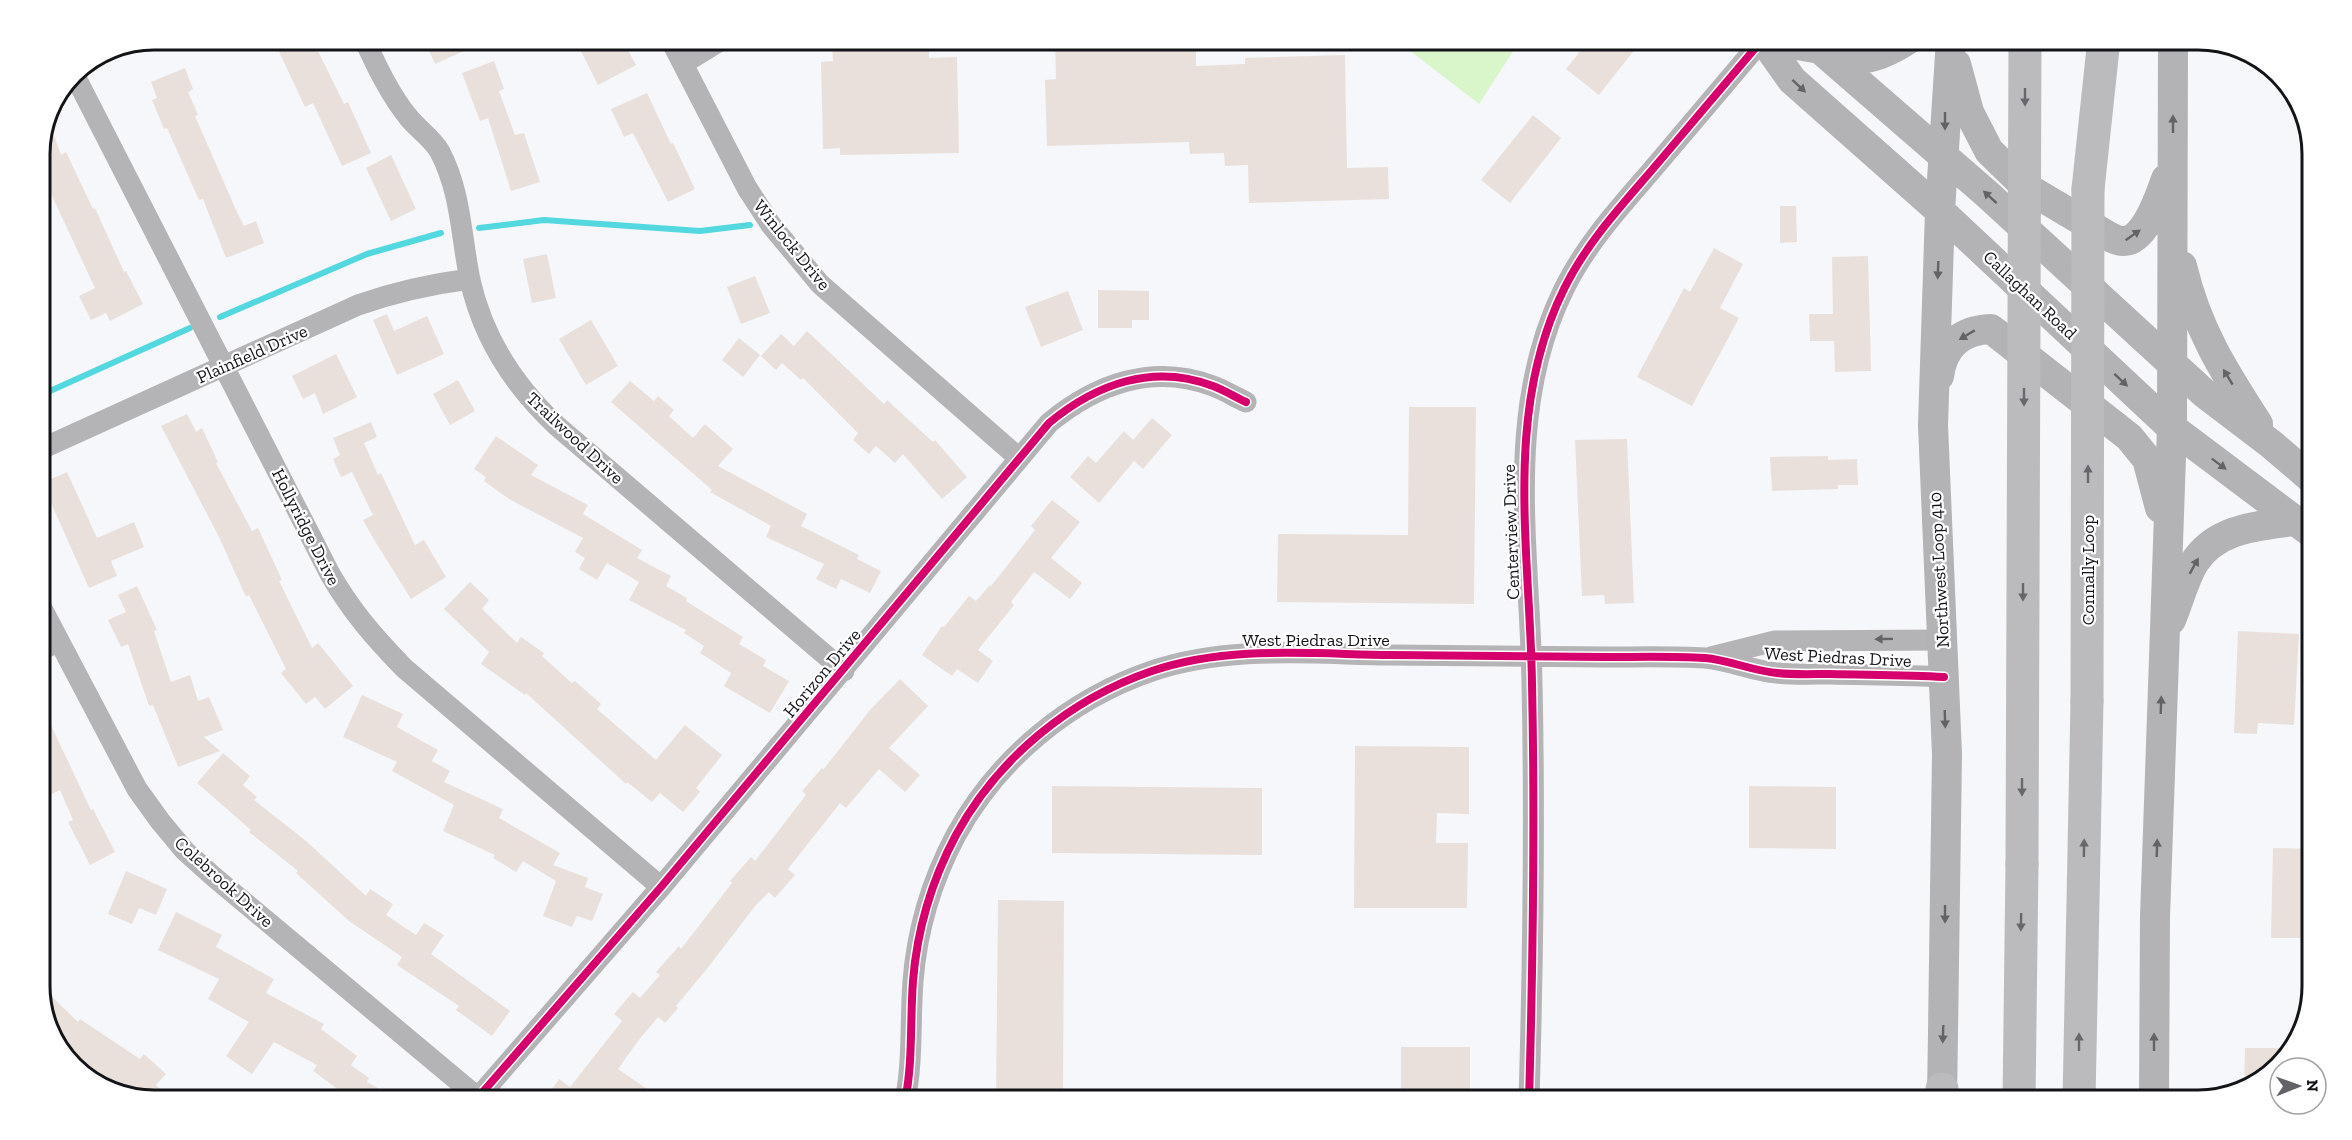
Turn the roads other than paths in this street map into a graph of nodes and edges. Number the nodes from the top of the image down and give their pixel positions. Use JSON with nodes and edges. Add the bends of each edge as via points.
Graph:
{"nodes":[{"id":1,"x":370,"y":50,"type":"edge"},
{"id":2,"x":676,"y":50,"type":"edge"},
{"id":3,"x":705,"y":50,"type":"edge"},
{"id":4,"x":1754,"y":50,"type":"edge"},
{"id":5,"x":1771,"y":50,"type":"edge"},
{"id":6,"x":1822,"y":50,"type":"edge"},
{"id":7,"x":1825,"y":50,"type":"edge"},
{"id":8,"x":1891,"y":50,"type":"edge"},
{"id":9,"x":1950,"y":50,"type":"edge"},
{"id":10,"x":1953,"y":50,"type":"edge"},
{"id":11,"x":2025,"y":50,"type":"edge"},
{"id":12,"x":2086,"y":50,"type":"edge"},
{"id":13,"x":2103,"y":50,"type":"edge"},
{"id":14,"x":2173,"y":50,"type":"edge"},
{"id":15,"x":684,"y":63,"type":"junction"},
{"id":16,"x":78,"y":82,"type":"edge"},
{"id":17,"x":1944,"y":156,"type":"junction"},
{"id":18,"x":2173,"y":159,"type":"junction"},
{"id":19,"x":2088,"y":189,"type":"junction"},
{"id":20,"x":1940,"y":211,"type":"junction"},
{"id":21,"x":2172,"y":224,"type":"junction"},
{"id":22,"x":470,"y":279,"type":"junction"},
{"id":23,"x":2172,"y":364,"type":"junction"},
{"id":24,"x":224,"y":366,"type":"junction"},
{"id":25,"x":1246,"y":402,"type":"dead end"},
{"id":26,"x":1933,"y":425,"type":"junction"},
{"id":27,"x":2172,"y":428,"type":"junction"},
{"id":28,"x":2271,"y":444,"type":"junction"},
{"id":29,"x":50,"y":445,"type":"edge"},
{"id":30,"x":1019,"y":458,"type":"junction"},
{"id":31,"x":2302,"y":471,"type":"edge"},
{"id":32,"x":2302,"y":526,"type":"edge"},
{"id":33,"x":2302,"y":528,"type":"edge"},
{"id":34,"x":2168,"y":537,"type":"junction"},
{"id":35,"x":50,"y":624,"type":"edge"},
{"id":36,"x":2164,"y":639,"type":"junction"},
{"id":37,"x":1942,"y":640,"type":"junction"},
{"id":38,"x":59,"y":641,"type":"junction"},
{"id":39,"x":50,"y":646,"type":"edge"},
{"id":40,"x":1531,"y":656,"type":"junction"},
{"id":41,"x":1708,"y":658,"type":"junction"},
{"id":42,"x":844,"y":671,"type":"junction"},
{"id":43,"x":1944,"y":677,"type":"junction"},
{"id":44,"x":661,"y":887,"type":"junction"},
{"id":45,"x":466,"y":1090,"type":"edge"},
{"id":46,"x":487,"y":1090,"type":"edge"},
{"id":47,"x":907,"y":1090,"type":"edge"},
{"id":48,"x":1529,"y":1090,"type":"edge"},
{"id":49,"x":1942,"y":1090,"type":"edge"},
{"id":50,"x":2019,"y":1090,"type":"edge"},
{"id":51,"x":2079,"y":1090,"type":"edge"},
{"id":52,"x":2154,"y":1090,"type":"edge"}],
"edges":[{"from":1,"to":22,"type":"street","name":"Trailwood Drive","via":[[408,118],[439,149],[457,199]]},
{"from":2,"to":15,"type":"street","name":"Winlock Drive"},
{"from":3,"to":15,"type":"street"},
{"from":4,"to":40,"type":"street","name":"Centerview Drive","via":[[1589,245],[1564,289],[1543,340],[1526,418],[1523,458]]},
{"from":5,"to":20,"type":"main road","name":"Callaghan Road","one_way":true,"via":[[1792,80]]},
{"from":6,"to":17,"type":"main road"},
{"from":7,"to":8,"type":"main road","via":[[1843,58],[1867,58]]},
{"from":9,"to":17,"type":"main road","name":"Northwest Loop 410","one_way":true},
{"from":10,"to":18,"type":"main road","one_way":true,"via":[[1969,112],[1989,151],[2027,188],[2108,236],[2122,242],[2132,239],[2145,225],[2155,210]]},
{"from":11,"to":50,"type":"highway","one_way":true,"bridge":true},
{"from":12,"to":19,"type":"highway","name":"Connally Loop"},
{"from":13,"to":19,"type":"highway"},
{"from":18,"to":14,"type":"main road","one_way":true},
{"from":15,"to":30,"type":"street","name":"Winlock Drive","via":[[747,188],[771,225],[820,284]]},
{"from":16,"to":24,"type":"street","name":"Hollyridge Drive"},
{"from":17,"to":20,"type":"main road","name":"Northwest Loop 410"},
{"from":23,"to":17,"type":"main road","one_way":true},
{"from":18,"to":21,"type":"main road"},
{"from":51,"to":19,"type":"highway","name":"Connally Loop","one_way":true,"bridge":true,"via":[[2087,700]]},
{"from":20,"to":26,"type":"main road","name":"Northwest Loop 410","one_way":true},
{"from":20,"to":27,"type":"main road","name":"Callaghan Road","one_way":true},
{"from":21,"to":23,"type":"main road"},
{"from":28,"to":21,"type":"main road","one_way":true,"via":[[2208,343],[2190,298]]},
{"from":22,"to":24,"type":"street","name":"Plainfield Drive","via":[[396,292],[358,305]]},
{"from":22,"to":42,"type":"street","name":"Trailwood Drive","via":[[490,339],[537,407]]},
{"from":23,"to":27,"type":"main road"},
{"from":23,"to":28,"type":"main road"},
{"from":24,"to":29,"type":"street","name":"Plainfield Drive"},
{"from":24,"to":44,"type":"street","name":"Hollyridge Drive","via":[[330,574],[366,630],[404,668]]},
{"from":25,"to":30,"type":"street","name":"Horizon Drive","via":[[1211,386],[1180,378],[1131,380],[1100,389],[1071,404]]},
{"from":34,"to":26,"type":"main road","one_way":true,"via":[[2147,459],[2129,437],[1991,329],[1976,329],[1948,348],[1941,361]]},
{"from":26,"to":37,"type":"main road","name":"Northwest Loop 410"},
{"from":27,"to":32,"type":"main road","name":"Callaghan Road","one_way":true},
{"from":27,"to":34,"type":"main road"},
{"from":28,"to":31,"type":"main road"},
{"from":30,"to":42,"type":"street","name":"Horizon Drive"},
{"from":36,"to":33,"type":"main road","one_way":true,"via":[[2194,563],[2209,545],[2250,527]]},
{"from":34,"to":36,"type":"main road"},
{"from":35,"to":38,"type":"street","name":"Colebrook Drive"},
{"from":52,"to":36,"type":"main road","one_way":true},
{"from":37,"to":41,"type":"street","name":"West Piedras Drive","one_way":true,"via":[[1775,641]]},
{"from":37,"to":43,"type":"main road","name":"Northwest Loop 410"},
{"from":38,"to":39,"type":"street"},
{"from":38,"to":45,"type":"street","name":"Colebrook Drive","via":[[137,789],[185,850]]},
{"from":40,"to":41,"type":"street","name":"West Piedras Drive"},
{"from":40,"to":47,"type":"street","name":"West Piedras Drive","via":[[1263,652],[1226,655],[1188,661],[1119,684],[1052,724],[1001,770],[977,801],[940,869],[918,942]]},
{"from":40,"to":48,"type":"street","name":"Centerview Drive"},
{"from":41,"to":43,"type":"street","name":"West Piedras Drive","via":[[1775,673]]},
{"from":42,"to":44,"type":"street","name":"Horizon Drive"},
{"from":43,"to":49,"type":"main road","name":"Northwest Loop 410","one_way":true,"via":[[1947,754]]},
{"from":44,"to":46,"type":"street","name":"Horizon Drive"}]}
